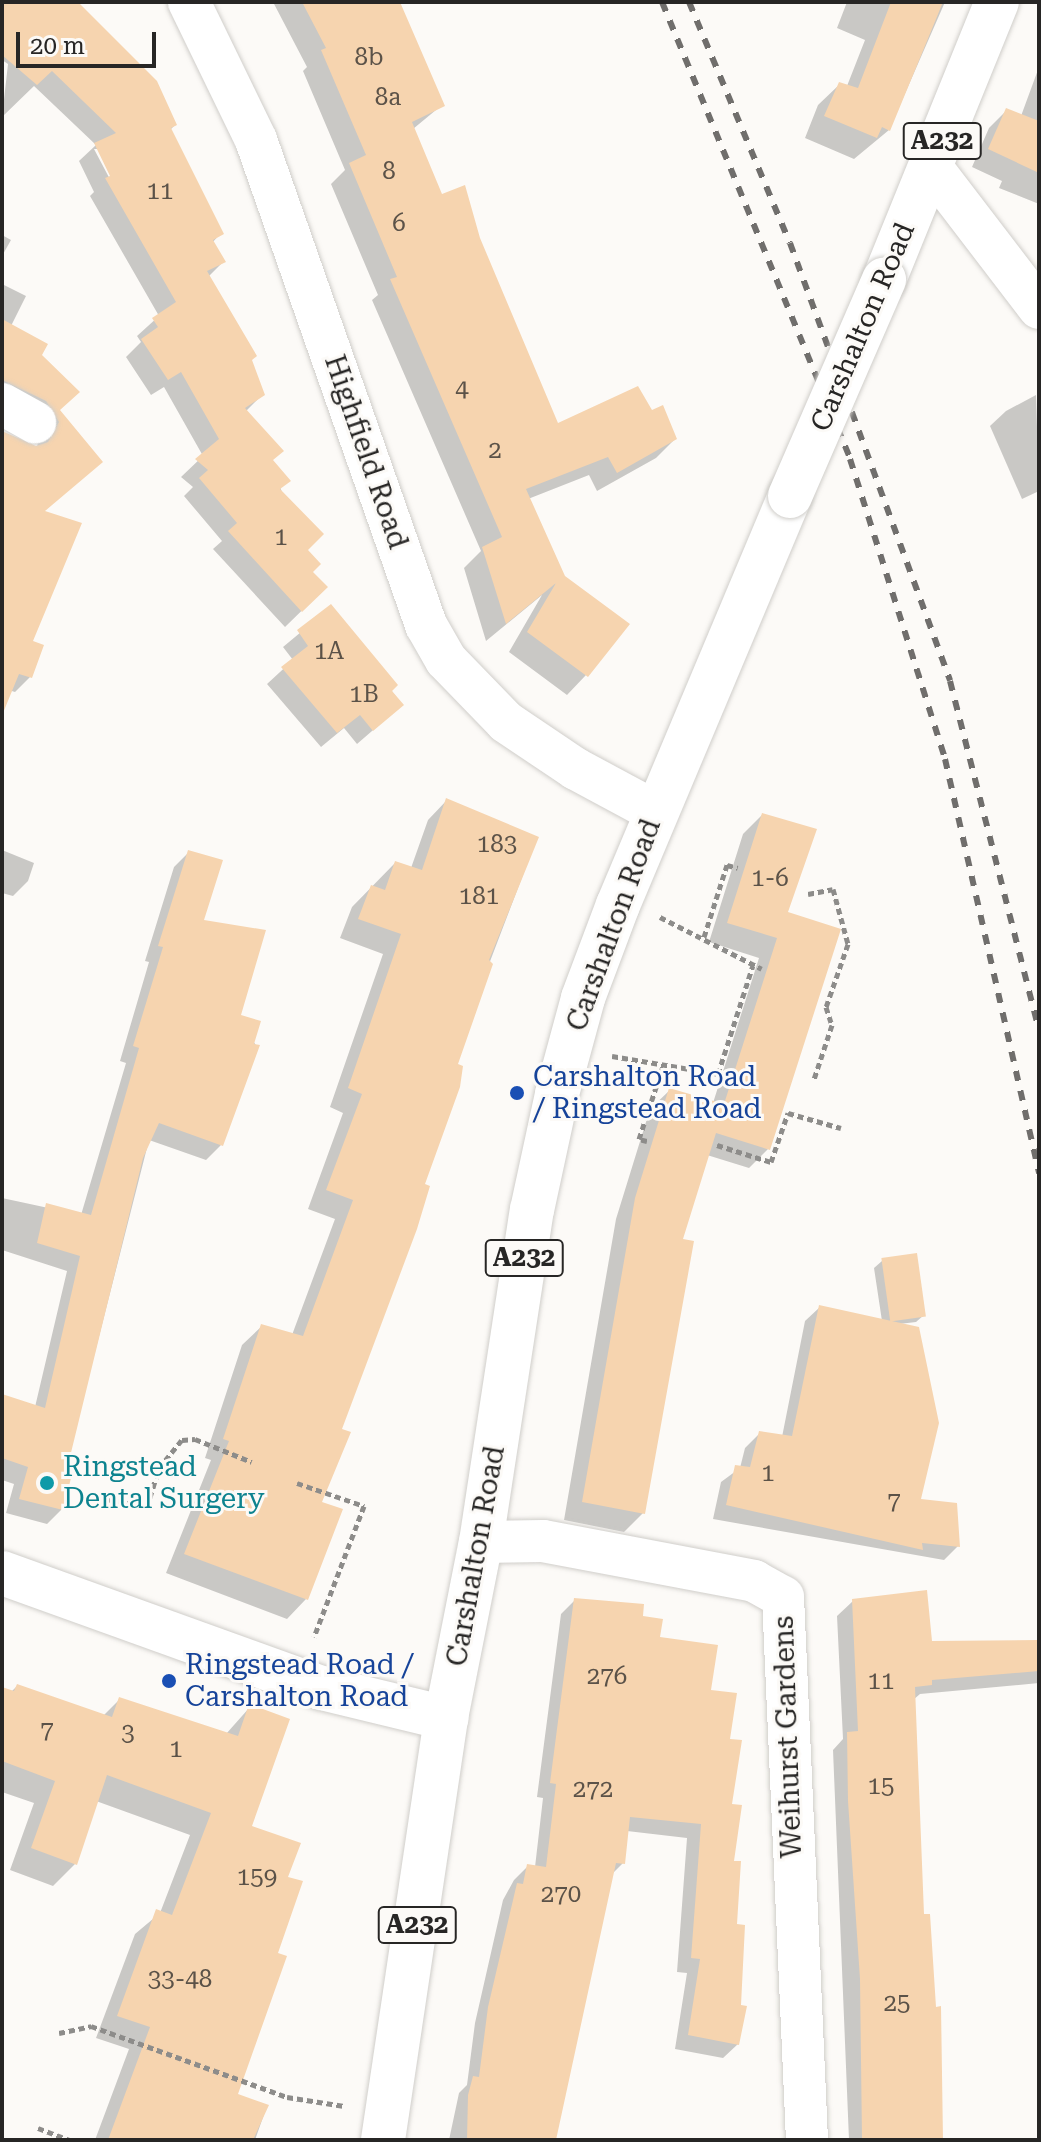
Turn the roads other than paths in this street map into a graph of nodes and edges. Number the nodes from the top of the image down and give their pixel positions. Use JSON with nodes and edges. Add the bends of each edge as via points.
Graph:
{"nodes":[{"id":1,"x":189,"y":2,"type":"edge"},
{"id":2,"x":997,"y":2,"type":"edge"},
{"id":3,"x":932,"y":168,"type":"junction"},
{"id":4,"x":1039,"y":308,"type":"edge"},
{"id":5,"x":656,"y":812,"type":"junction"},
{"id":6,"x":481,"y":1542,"type":"junction"},
{"id":7,"x":2,"y":1573,"type":"edge"},
{"id":8,"x":446,"y":1718,"type":"junction"},
{"id":9,"x":366,"y":2129,"type":"edge"},
{"id":10,"x":807,"y":2140,"type":"edge"}],
"edges":[{"from":1,"to":5,"type":"street","name":"Highfield Road","via":[[256,140],[426,625],[446,660],[506,722],[576,769]]},
{"from":2,"to":3,"type":"main road","name":"Carshalton Road","number":"A232"},
{"from":3,"to":4,"type":"street"},
{"from":3,"to":5,"type":"main road","name":"Carshalton Road","number":"A232","bridge":true},
{"from":5,"to":6,"type":"main road","name":"Carshalton Road","number":"A232","via":[[571,1043],[532,1210]]},
{"from":6,"to":8,"type":"main road","name":"Carshalton Road","number":"A232"},
{"from":6,"to":10,"type":"street","name":"Weihurst Gardens","via":[[543,1541],[754,1581],[783,1597]]},
{"from":7,"to":8,"type":"main road","via":[[298,1680]]},
{"from":8,"to":9,"type":"main road","name":"Carshalton Road","number":"A232"}]}
